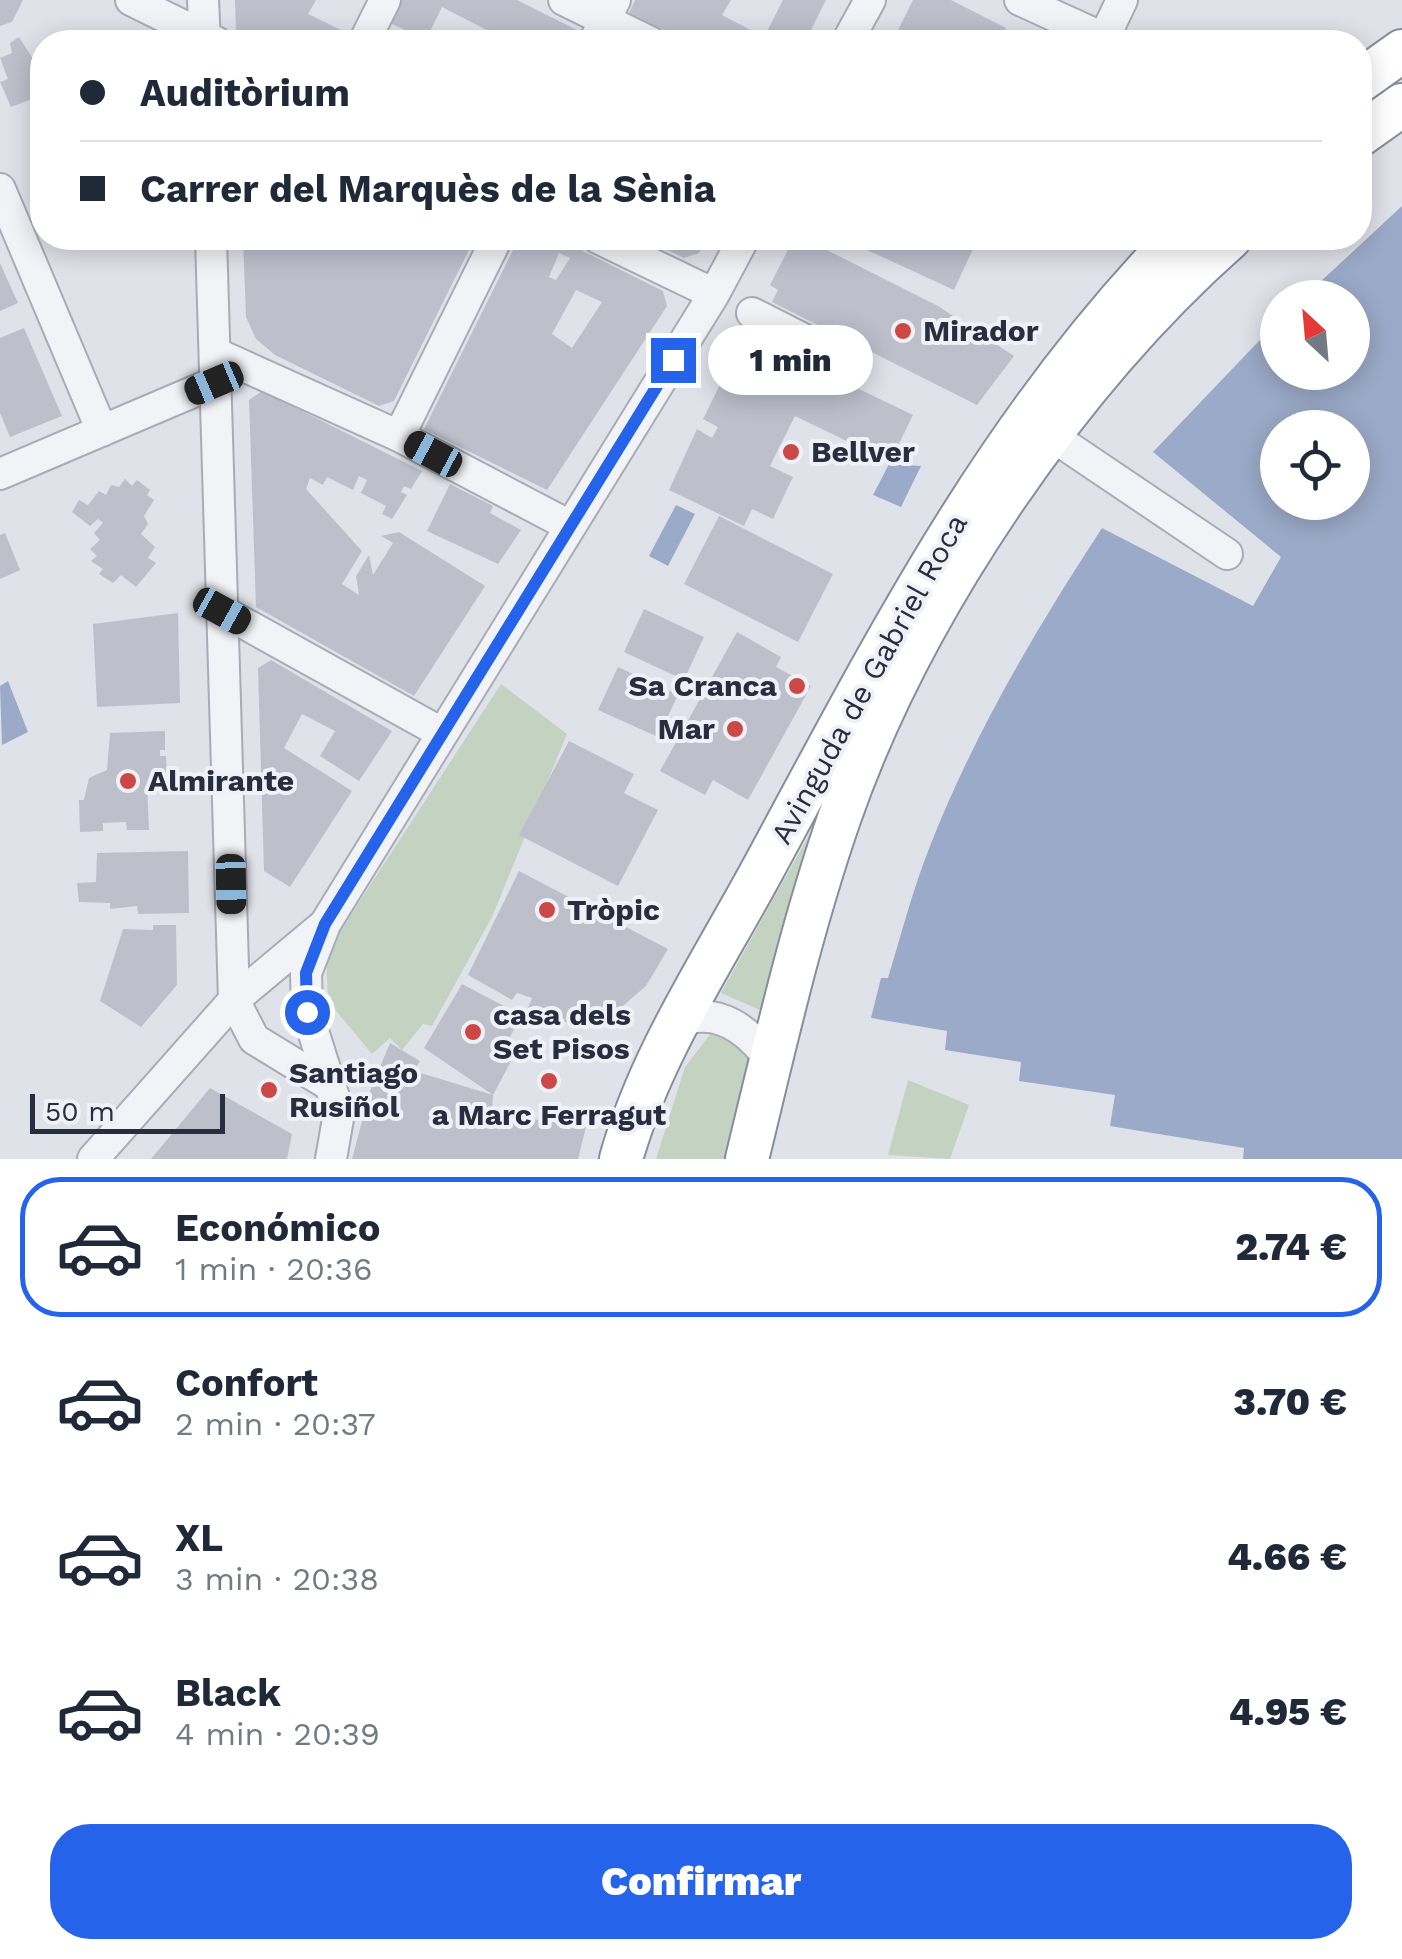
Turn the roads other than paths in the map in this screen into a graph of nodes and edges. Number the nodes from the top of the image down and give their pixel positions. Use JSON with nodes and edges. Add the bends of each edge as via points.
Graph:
{"nodes":[{"id":1,"x":131,"y":0,"type":"edge"},
{"id":2,"x":203,"y":0,"type":"edge"},
{"id":3,"x":386,"y":0,"type":"edge"},
{"id":4,"x":564,"y":0,"type":"edge"},
{"id":5,"x":870,"y":0,"type":"edge"},
{"id":6,"x":1020,"y":0,"type":"edge"},
{"id":7,"x":1122,"y":0,"type":"edge"},
{"id":8,"x":604,"y":21,"type":"edge"},
{"id":9,"x":190,"y":30,"type":"edge"},
{"id":10,"x":208,"y":30,"type":"edge"},
{"id":11,"x":370,"y":30,"type":"edge"},
{"id":12,"x":854,"y":30,"type":"edge"},
{"id":13,"x":1083,"y":30,"type":"edge"},
{"id":14,"x":1110,"y":30,"type":"edge"},
{"id":15,"x":1402,"y":52,"type":"edge"},
{"id":16,"x":1372,"y":73,"type":"edge"},
{"id":17,"x":1402,"y":105,"type":"edge"},
{"id":18,"x":1372,"y":126,"type":"edge"},
{"id":19,"x":0,"y":189,"type":"edge"},
{"id":20,"x":211,"y":250,"type":"edge"},
{"id":21,"x":491,"y":250,"type":"edge"},
{"id":22,"x":623,"y":250,"type":"edge"},
{"id":23,"x":738,"y":250,"type":"edge"},
{"id":24,"x":1166,"y":250,"type":"edge"},
{"id":25,"x":1218,"y":250,"type":"edge"},
{"id":26,"x":714,"y":294,"type":"junction"},
{"id":27,"x":752,"y":313,"type":"dead end"},
{"id":28,"x":816,"y":346,"type":"dead end"},
{"id":29,"x":214,"y":368,"type":"junction"},
{"id":30,"x":102,"y":431,"type":"junction"},
{"id":31,"x":399,"y":436,"type":"junction"},
{"id":32,"x":1052,"y":436,"type":"junction"},
{"id":33,"x":0,"y":474,"type":"edge"},
{"id":34,"x":570,"y":526,"type":"junction"},
{"id":35,"x":1227,"y":554,"type":"dead end"},
{"id":36,"x":222,"y":611,"type":"junction"},
{"id":37,"x":440,"y":732,"type":"junction"},
{"id":38,"x":325,"y":924,"type":"junction"},
{"id":39,"x":234,"y":1000,"type":"junction"},
{"id":40,"x":679,"y":1022,"type":"junction"},
{"id":41,"x":771,"y":1061,"type":"junction"},
{"id":42,"x":331,"y":1086,"type":"junction"},
{"id":43,"x":94,"y":1159,"type":"edge"},
{"id":44,"x":330,"y":1159,"type":"edge"},
{"id":45,"x":621,"y":1159,"type":"edge"},
{"id":46,"x":746,"y":1159,"type":"edge"}],
"edges":[{"from":1,"to":9,"type":"street"},
{"from":2,"to":10,"type":"street"},
{"from":3,"to":11,"type":"street"},
{"from":4,"to":8,"type":"street"},
{"from":5,"to":12,"type":"street"},
{"from":6,"to":13,"type":"street"},
{"from":7,"to":14,"type":"street"},
{"from":15,"to":16,"type":"highway"},
{"from":17,"to":18,"type":"highway"},
{"from":19,"to":30,"type":"street"},
{"from":20,"to":29,"type":"street"},
{"from":21,"to":31,"type":"street"},
{"from":22,"to":26,"type":"street"},
{"from":23,"to":26,"type":"street"},
{"from":24,"to":40,"type":"highway","name":"Avinguda de Gabriel Roca","via":[[1053,378],[950,528]]},
{"from":25,"to":32,"type":"highway","name":"Avinguda de Gabriel Roca","via":[[1144,321]]},
{"from":26,"to":34,"type":"street"},
{"from":27,"to":28,"type":"street"},
{"from":29,"to":30,"type":"street"},
{"from":29,"to":31,"type":"street"},
{"from":29,"to":36,"type":"street"},
{"from":30,"to":33,"type":"street"},
{"from":31,"to":34,"type":"street"},
{"from":32,"to":35,"type":"street"},
{"from":32,"to":41,"type":"highway","name":"Avinguda de Gabriel Roca","via":[[948,593],[874,734],[816,889]]},
{"from":34,"to":37,"type":"street"},
{"from":36,"to":37,"type":"street"},
{"from":36,"to":39,"type":"street"},
{"from":37,"to":38,"type":"street"},
{"from":38,"to":39,"type":"street"},
{"from":38,"to":42,"type":"street","via":[[306,973],[307,1012]]},
{"from":39,"to":42,"type":"street","via":[[254,1040]]},
{"from":39,"to":43,"type":"street"},
{"from":40,"to":41,"type":"street","via":[[708,1016],[751,1033]]},
{"from":40,"to":45,"type":"highway","name":"Avinguda de Gabriel Roca"},
{"from":41,"to":46,"type":"highway","name":"Avinguda de Gabriel Roca"},
{"from":42,"to":44,"type":"street","via":[[339,1113]]}]}
